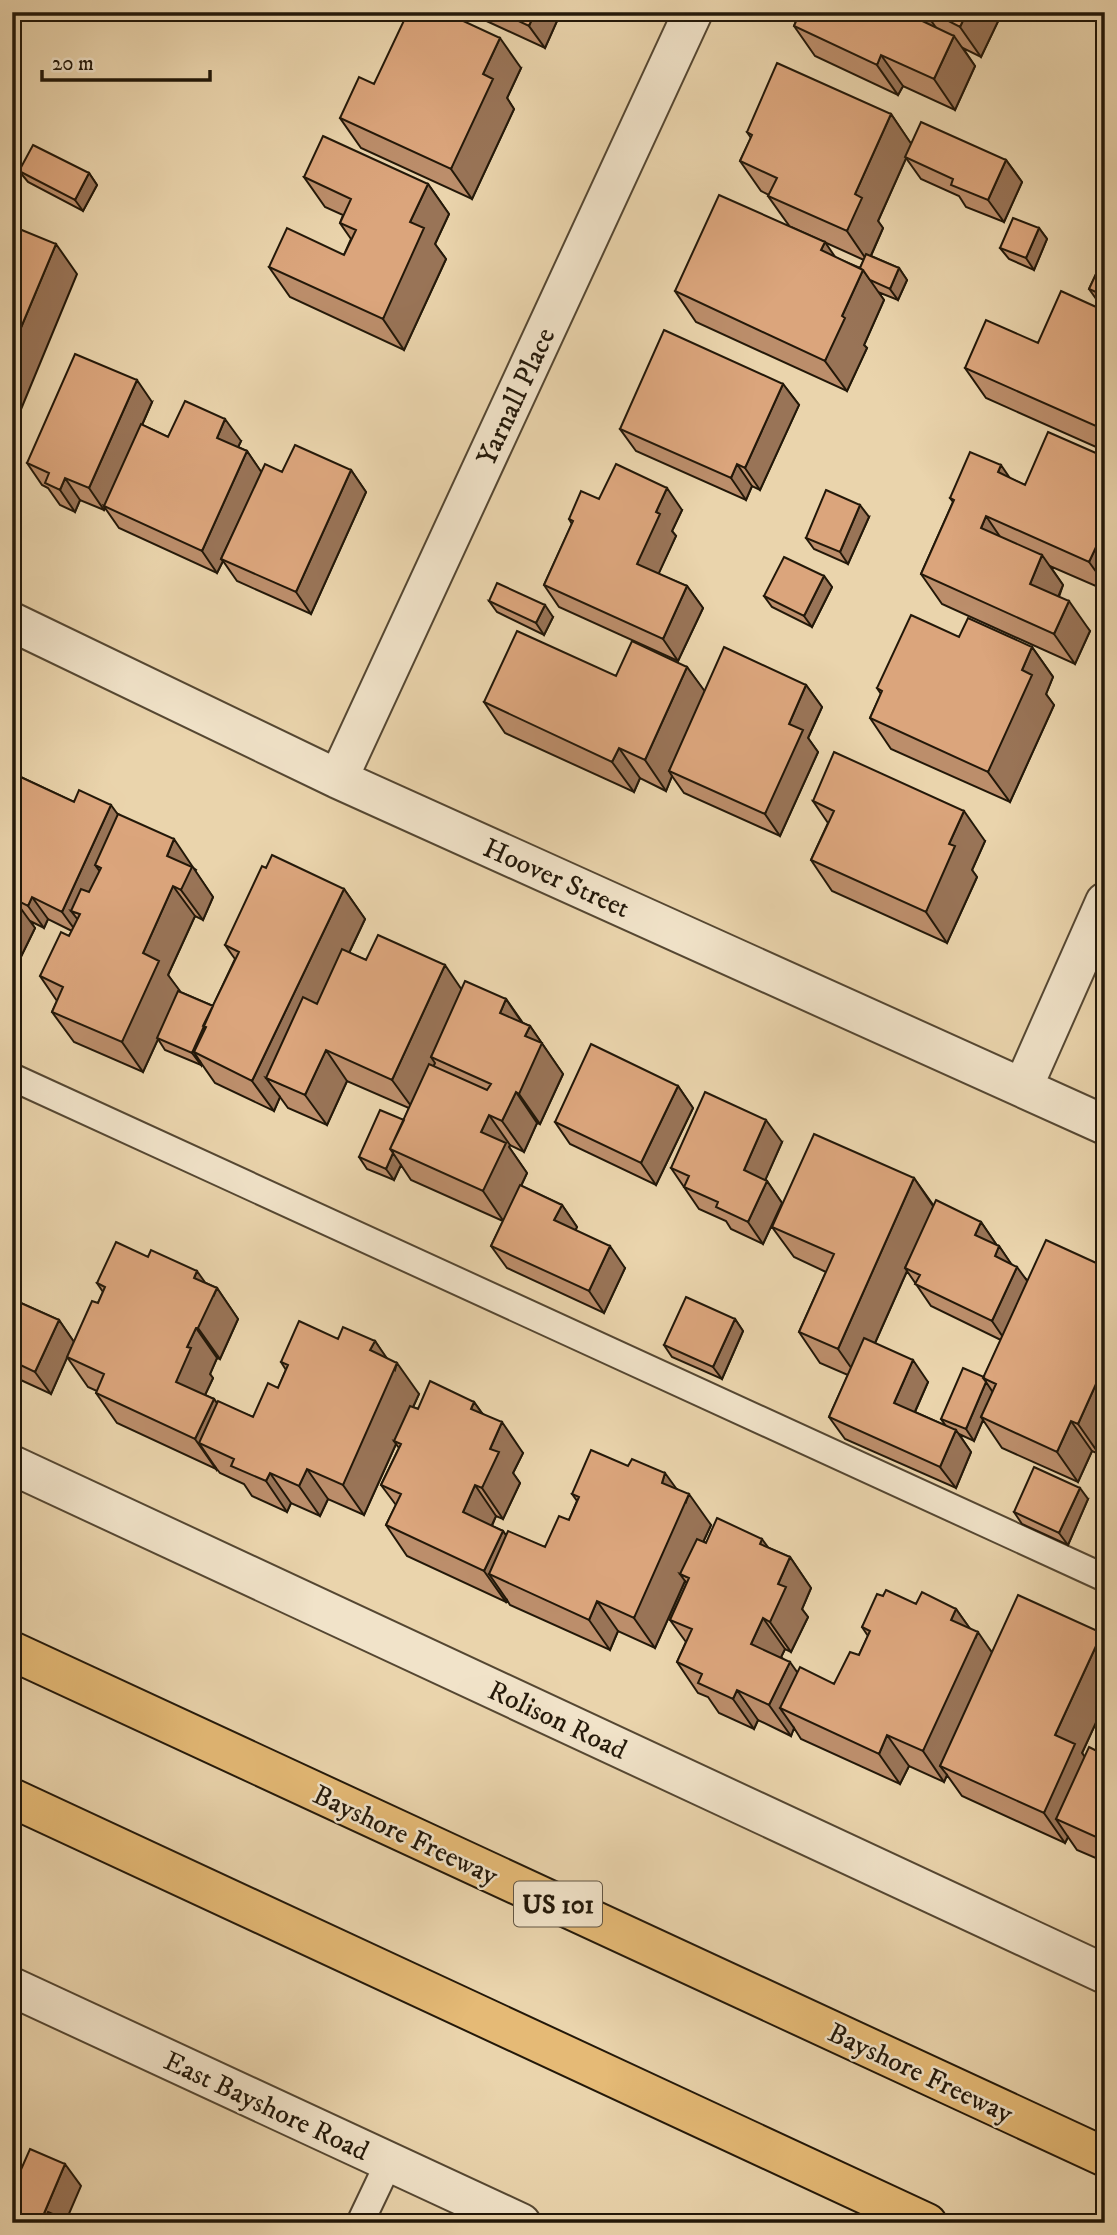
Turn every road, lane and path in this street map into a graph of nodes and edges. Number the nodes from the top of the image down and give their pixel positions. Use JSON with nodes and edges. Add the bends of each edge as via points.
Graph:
{"nodes":[{"id":1,"x":693,"y":12,"type":"edge"},
{"id":2,"x":12,"y":622,"type":"edge"},
{"id":3,"x":338,"y":779,"type":"junction"},
{"id":4,"x":1105,"y":902,"type":"edge"},
{"id":5,"x":12,"y":1077,"type":"edge"},
{"id":6,"x":1023,"y":1087,"type":"junction"},
{"id":7,"x":1105,"y":1125,"type":"edge"},
{"id":8,"x":12,"y":1465,"type":"edge"},
{"id":9,"x":1105,"y":1577,"type":"edge"},
{"id":10,"x":12,"y":1651,"type":"edge"},
{"id":11,"x":12,"y":1798,"type":"edge"},
{"id":12,"x":1105,"y":1974,"type":"edge"},
{"id":13,"x":12,"y":1987,"type":"edge"},
{"id":14,"x":1105,"y":2157,"type":"edge"},
{"id":15,"x":389,"y":2162,"type":"junction"},
{"id":16,"x":360,"y":2223,"type":"edge"},
{"id":17,"x":521,"y":2223,"type":"edge"},
{"id":18,"x":927,"y":2223,"type":"edge"}],
"edges":[{"from":1,"to":3,"type":"street","name":"Yarnall Place"},
{"from":2,"to":3,"type":"street","name":"Hoover Street"},
{"from":3,"to":6,"type":"street","name":"Hoover Street"},
{"from":4,"to":6,"type":"street"},
{"from":5,"to":9,"type":"lane"},
{"from":6,"to":7,"type":"street","name":"Hoover Street"},
{"from":8,"to":12,"type":"street","name":"Rolison Road"},
{"from":10,"to":14,"type":"highway","name":"Bayshore Freeway","number":"US 101"},
{"from":11,"to":18,"type":"highway"},
{"from":13,"to":15,"type":"street","name":"East Bayshore Road"},
{"from":15,"to":16,"type":"lane"},
{"from":15,"to":17,"type":"street","name":"East Bayshore Road"}]}
